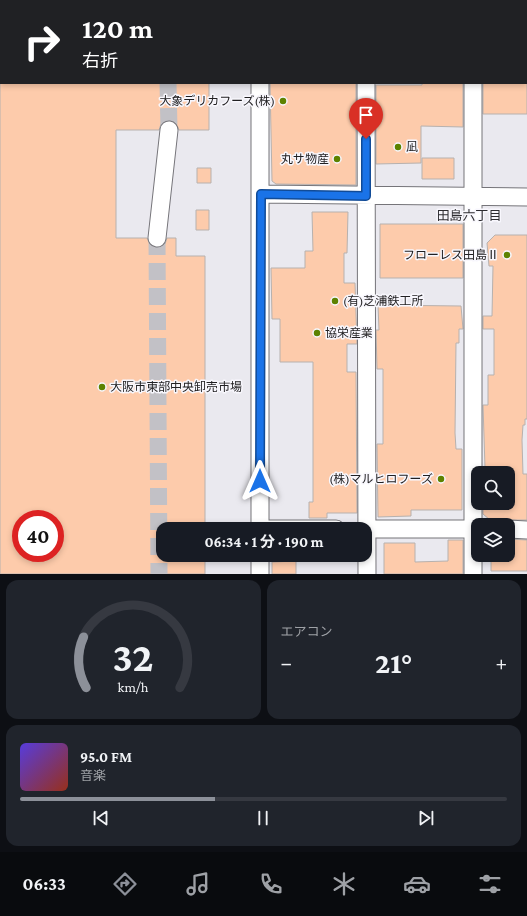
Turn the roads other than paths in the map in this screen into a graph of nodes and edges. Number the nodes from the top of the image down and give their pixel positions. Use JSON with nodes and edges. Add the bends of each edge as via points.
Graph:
{"nodes":[{"id":1,"x":260,"y":84,"type":"edge"},
{"id":2,"x":366,"y":84,"type":"edge"},
{"id":3,"x":473,"y":84,"type":"edge"},
{"id":4,"x":169,"y":130,"type":"tunnel mouth"},
{"id":5,"x":261,"y":194,"type":"junction"},
{"id":6,"x":366,"y":196,"type":"junction"},
{"id":7,"x":474,"y":197,"type":"junction"},
{"id":8,"x":527,"y":197,"type":"edge"},
{"id":9,"x":157,"y":238,"type":"tunnel mouth"},
{"id":10,"x":476,"y":518,"type":"edge"},
{"id":11,"x":260,"y":522,"type":"edge"},
{"id":12,"x":366,"y":522,"type":"edge"},
{"id":13,"x":372,"y":529,"type":"edge"},
{"id":14,"x":471,"y":529,"type":"edge"},
{"id":15,"x":515,"y":530,"type":"edge"},
{"id":16,"x":527,"y":530,"type":"edge"},
{"id":17,"x":260,"y":562,"type":"edge"},
{"id":18,"x":367,"y":562,"type":"edge"},
{"id":19,"x":474,"y":562,"type":"edge"},
{"id":20,"x":260,"y":574,"type":"edge"},
{"id":21,"x":367,"y":574,"type":"edge"},
{"id":22,"x":473,"y":574,"type":"edge"}],
"edges":[{"from":1,"to":5,"type":"street"},
{"from":2,"to":6,"type":"street"},
{"from":3,"to":7,"type":"street"},
{"from":4,"to":9,"type":"street"},
{"from":5,"to":6,"type":"street"},
{"from":5,"to":11,"type":"street"},
{"from":6,"to":7,"type":"street"},
{"from":6,"to":12,"type":"street"},
{"from":7,"to":8,"type":"street"},
{"from":7,"to":10,"type":"street"},
{"from":13,"to":14,"type":"street"},
{"from":15,"to":16,"type":"street"},
{"from":17,"to":20,"type":"street"},
{"from":18,"to":21,"type":"street"},
{"from":19,"to":22,"type":"street"}]}
